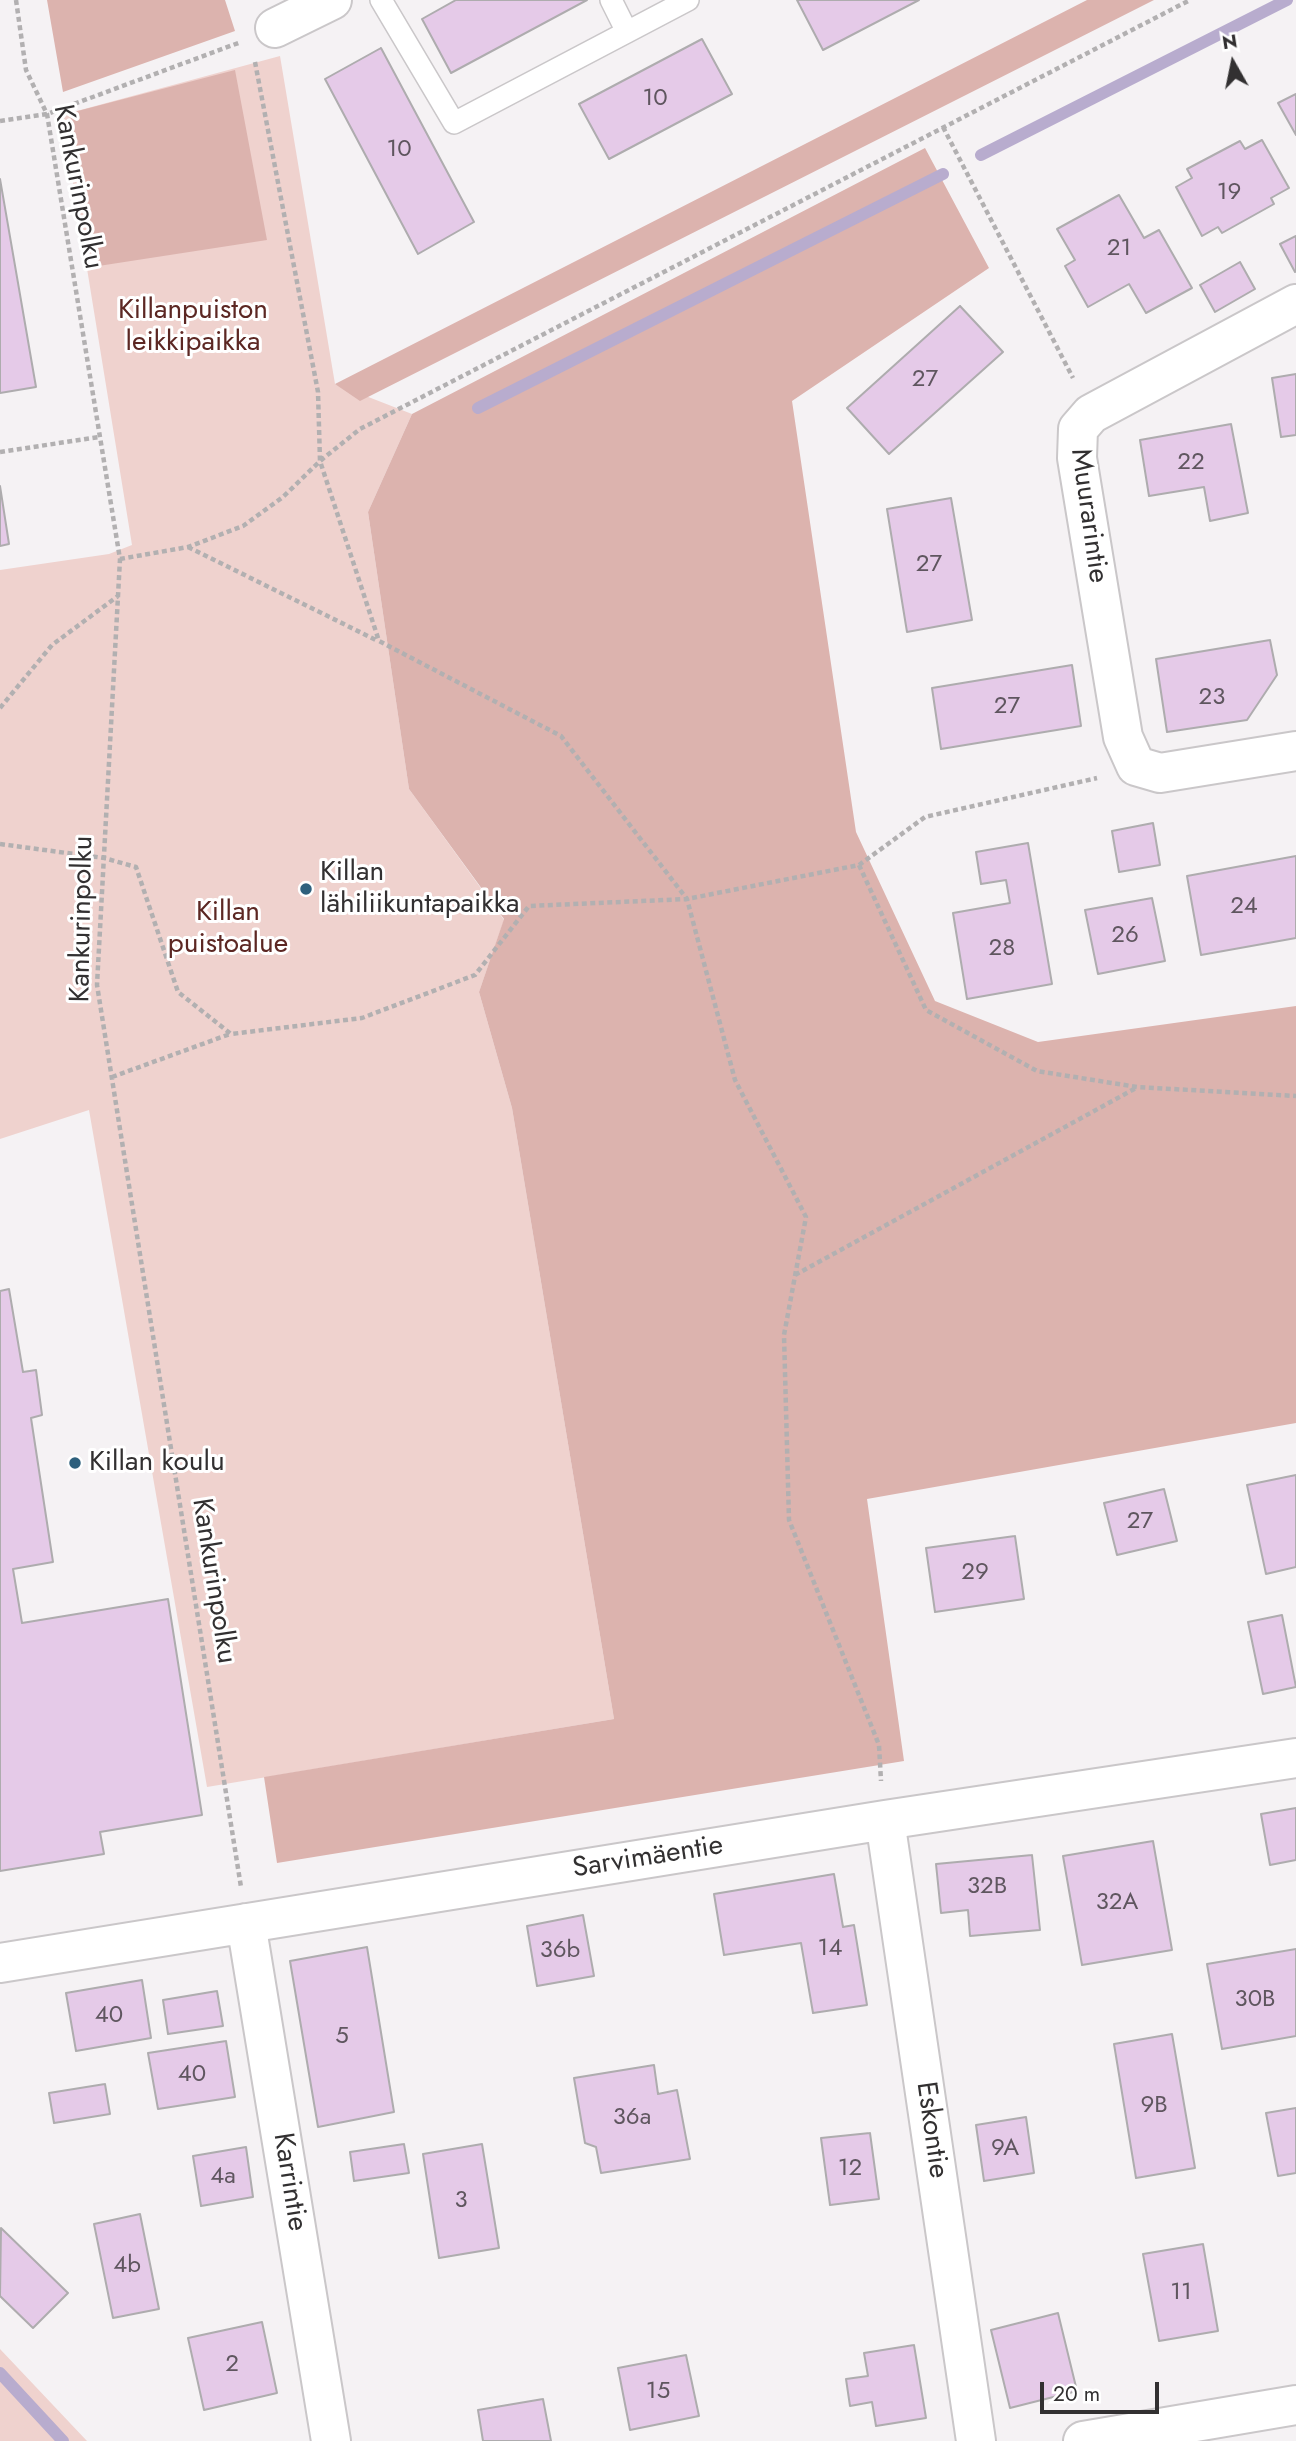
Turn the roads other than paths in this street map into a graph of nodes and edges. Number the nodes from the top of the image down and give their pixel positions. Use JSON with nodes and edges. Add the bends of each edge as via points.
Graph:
{"nodes":[{"id":1,"x":332,"y":0,"type":"edge"},
{"id":2,"x":381,"y":0,"type":"edge"},
{"id":3,"x":611,"y":0,"type":"edge"},
{"id":4,"x":688,"y":0,"type":"edge"},
{"id":5,"x":627,"y":32,"type":"junction"},
{"id":6,"x":260,"y":40,"type":"road end"},
{"id":7,"x":1296,"y":304,"type":"edge"},
{"id":8,"x":1296,"y":751,"type":"edge"},
{"id":9,"x":1296,"y":1758,"type":"edge"},
{"id":10,"x":885,"y":1820,"type":"junction"},
{"id":11,"x":246,"y":1923,"type":"junction"},
{"id":12,"x":0,"y":1963,"type":"edge"},
{"id":13,"x":1296,"y":2406,"type":"edge"},
{"id":14,"x":331,"y":2441,"type":"edge"},
{"id":15,"x":976,"y":2441,"type":"edge"},
{"id":16,"x":1083,"y":2441,"type":"edge"}],
"edges":[{"from":1,"to":6,"type":"street"},
{"from":2,"to":5,"type":"lane","via":[[454,123]]},
{"from":3,"to":5,"type":"lane"},
{"from":4,"to":5,"type":"lane"},
{"from":7,"to":8,"type":"street","name":"Muurarintie","via":[[1091,414],[1077,429],[1077,458],[1123,737],[1136,766],[1160,773]]},
{"from":9,"to":10,"type":"street","name":"Sarvimäentie"},
{"from":10,"to":11,"type":"street","name":"Sarvimäentie"},
{"from":10,"to":15,"type":"street","name":"Eskontie"},
{"from":11,"to":12,"type":"street","name":"Sarvimäentie"},
{"from":11,"to":14,"type":"street","name":"Karrintie"},
{"from":13,"to":16,"type":"street"}]}
